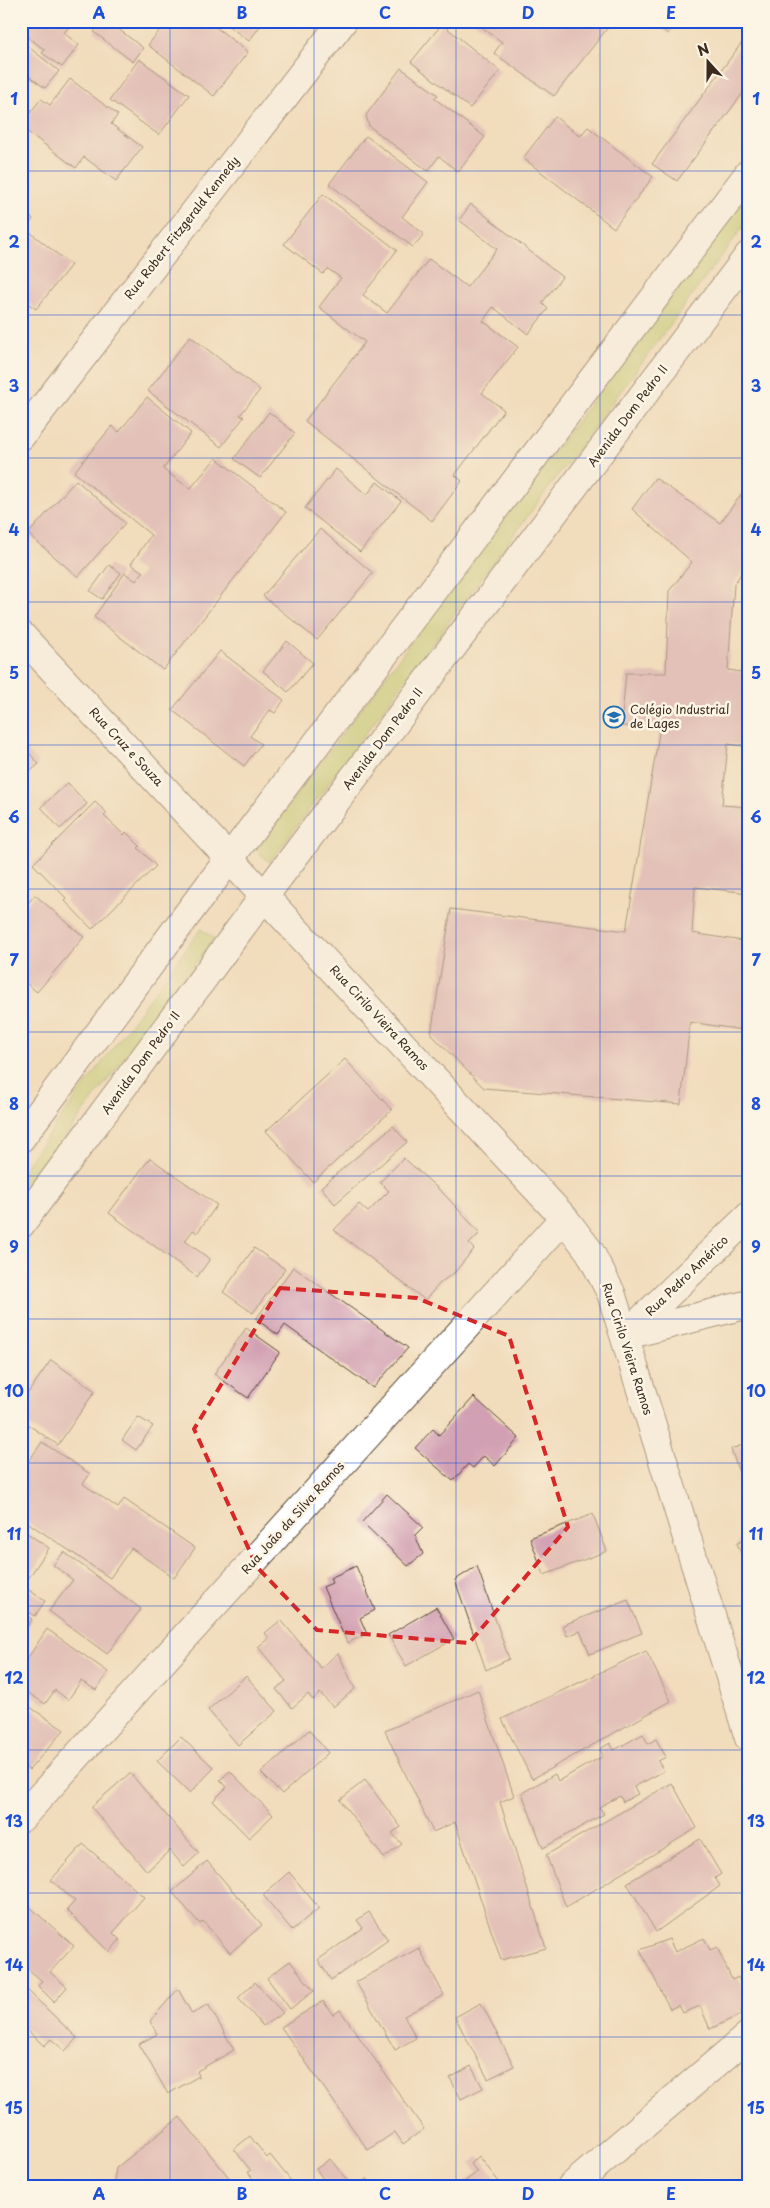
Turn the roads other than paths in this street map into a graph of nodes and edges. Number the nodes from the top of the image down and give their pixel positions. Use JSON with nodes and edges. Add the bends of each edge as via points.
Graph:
{"nodes":[{"id":1,"x":343,"y":21,"type":"edge"},
{"id":2,"x":749,"y":173,"type":"edge"},
{"id":3,"x":749,"y":255,"type":"edge"},
{"id":4,"x":21,"y":436,"type":"edge"},
{"id":5,"x":21,"y":635,"type":"edge"},
{"id":6,"x":230,"y":858,"type":"junction"},
{"id":7,"x":265,"y":896,"type":"junction"},
{"id":8,"x":21,"y":1138,"type":"edge"},
{"id":9,"x":749,"y":1216,"type":"edge"},
{"id":10,"x":564,"y":1218,"type":"junction"},
{"id":11,"x":21,"y":1224,"type":"edge"},
{"id":12,"x":749,"y":1304,"type":"edge"},
{"id":13,"x":625,"y":1336,"type":"junction"},
{"id":14,"x":749,"y":1738,"type":"edge"},
{"id":15,"x":21,"y":1818,"type":"edge"},
{"id":16,"x":749,"y":2035,"type":"edge"},
{"id":17,"x":571,"y":2187,"type":"edge"}],
"edges":[{"from":1,"to":4,"type":"main road","name":"Rua Robert Fitzgerald Kennedy"},
{"from":2,"to":6,"type":"main road"},
{"from":3,"to":7,"type":"main road","name":"Avenida Dom Pedro II"},
{"from":5,"to":6,"type":"main road","name":"Rua Cruz e Souza"},
{"from":6,"to":7,"type":"main road","name":"Rua Cruz e Souza"},
{"from":6,"to":8,"type":"main road"},
{"from":7,"to":10,"type":"main road","name":"Rua Cirilo Vieira Ramos"},
{"from":7,"to":11,"type":"main road","name":"Avenida Dom Pedro II"},
{"from":9,"to":13,"type":"main road","name":"Rua Pedro Américo"},
{"from":10,"to":13,"type":"main road","name":"Rua Cirilo Vieira Ramos","via":[[590,1252],[603,1276]]},
{"from":10,"to":15,"type":"main road","name":"Rua João da Silva Ramos"},
{"from":12,"to":13,"type":"main road"},
{"from":13,"to":14,"type":"main road","name":"Rua Cirilo Vieira Ramos"},
{"from":16,"to":17,"type":"main road"}]}
